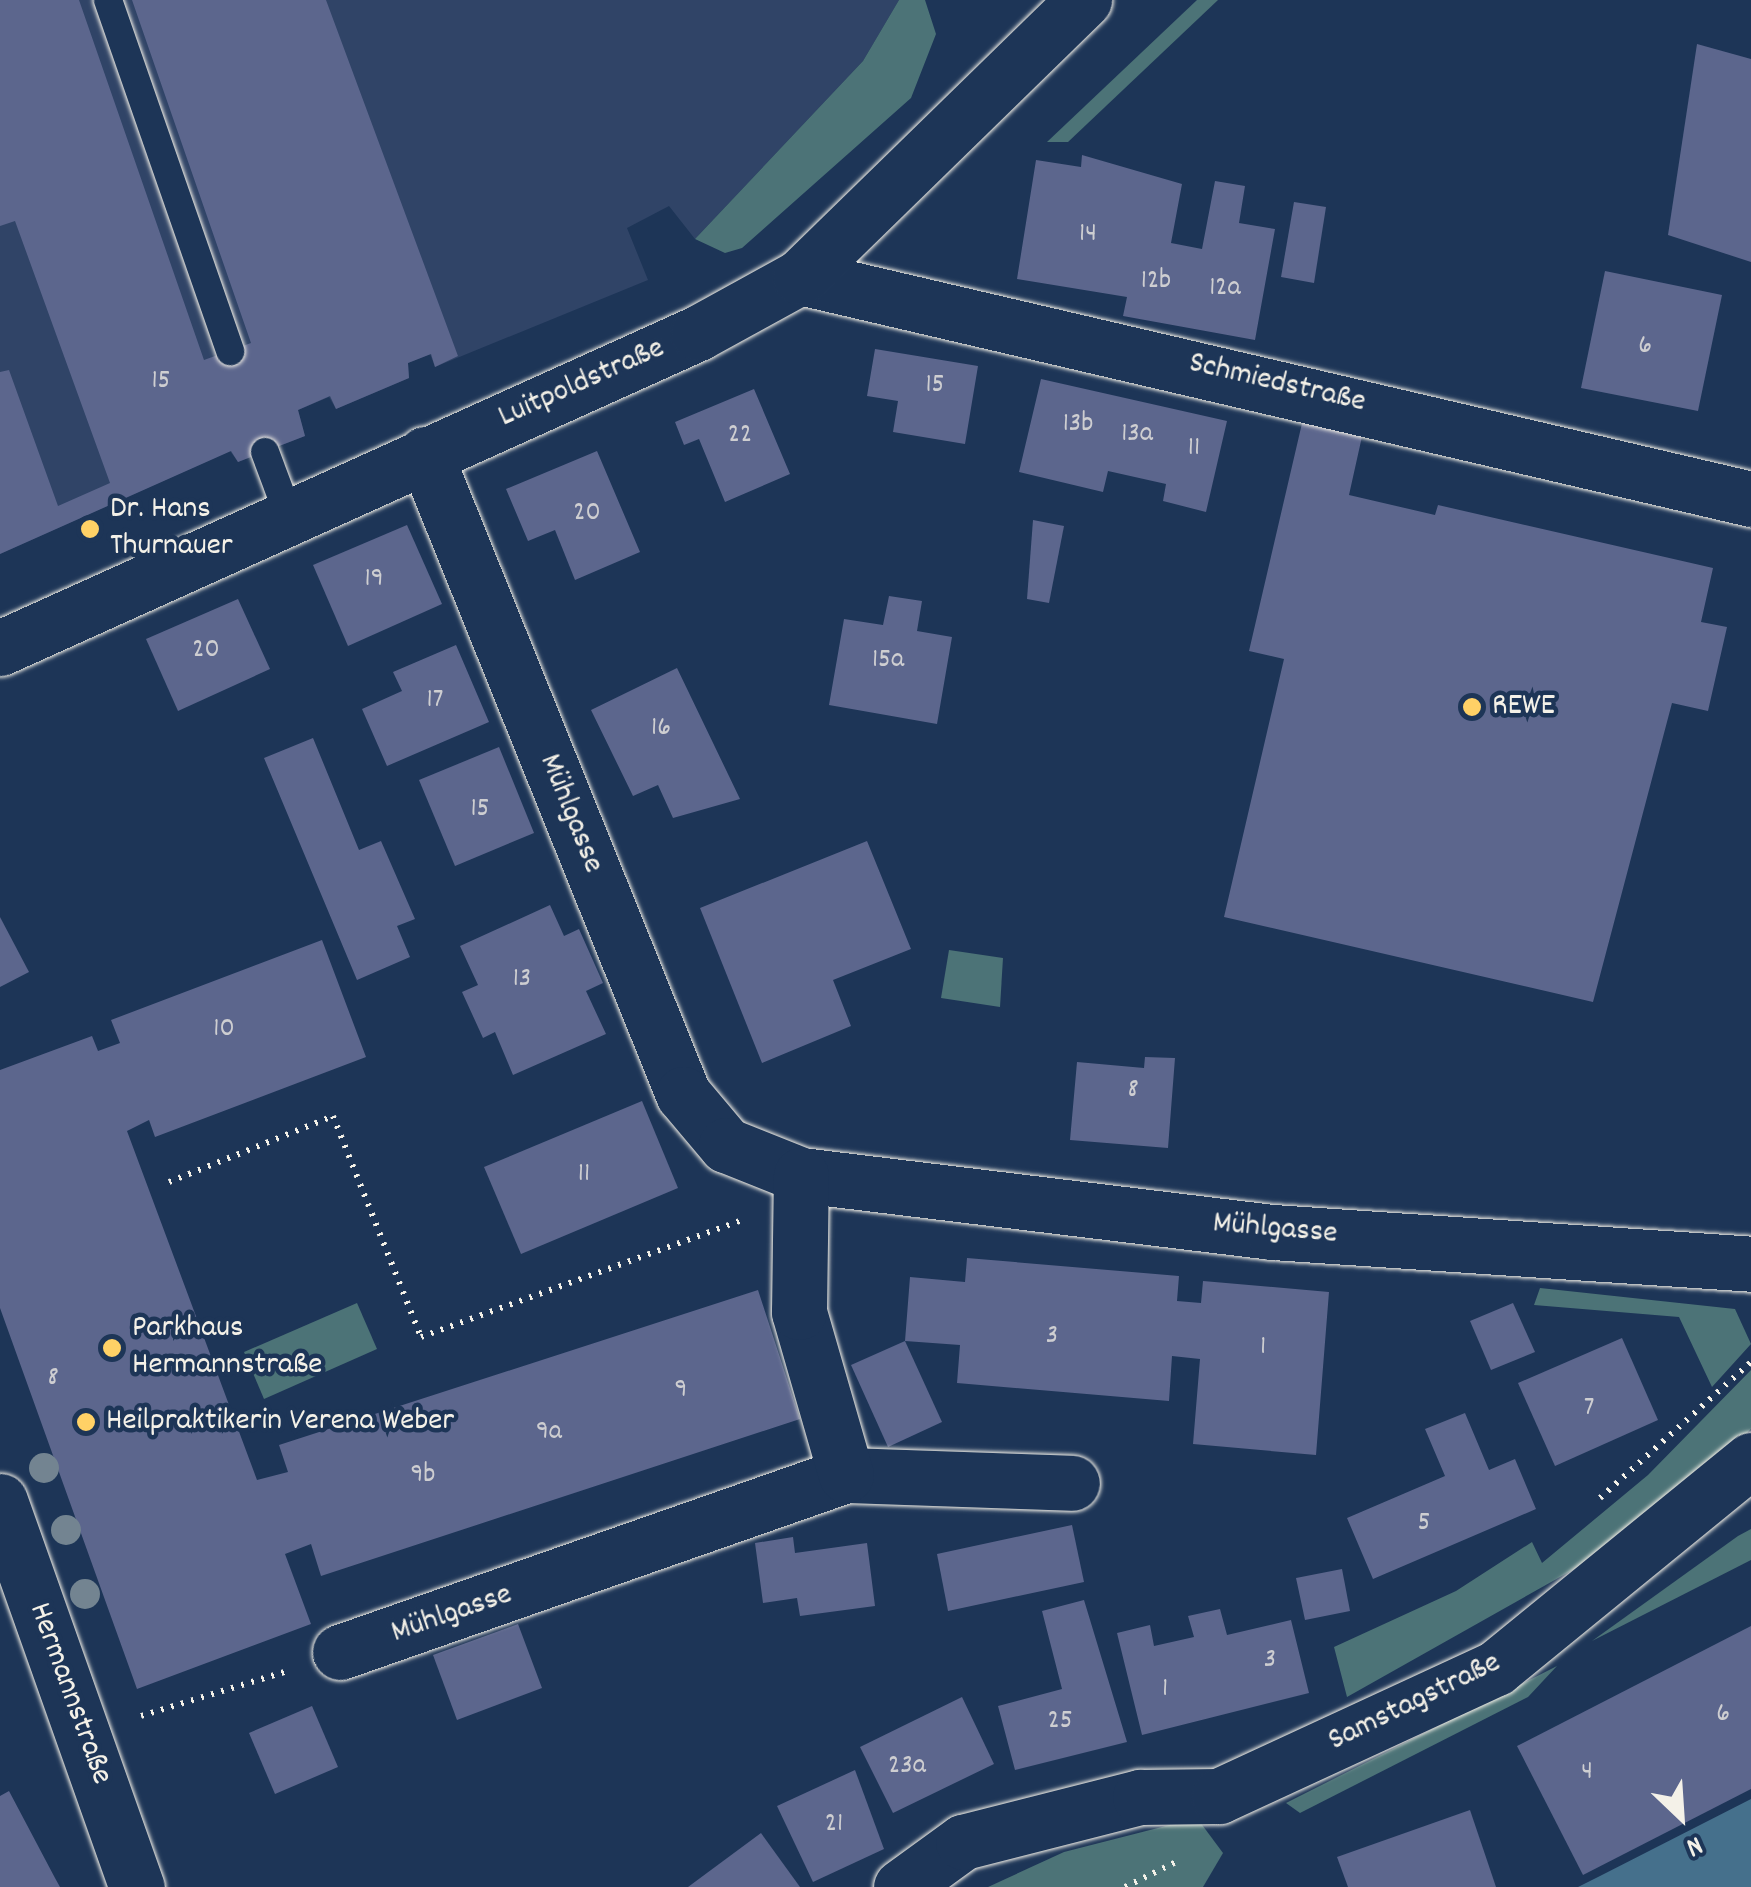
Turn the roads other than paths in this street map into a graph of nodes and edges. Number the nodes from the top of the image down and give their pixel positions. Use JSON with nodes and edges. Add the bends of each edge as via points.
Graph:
{"nodes":[{"id":1,"x":108,"y":0,"type":"edge"},
{"id":2,"x":1054,"y":12,"type":"edge"},
{"id":3,"x":800,"y":278,"type":"junction"},
{"id":4,"x":230,"y":351,"type":"dead end"},
{"id":5,"x":264,"y":452,"type":"dead end"},
{"id":6,"x":425,"y":454,"type":"junction"},
{"id":7,"x":1751,"y":499,"type":"edge"},
{"id":8,"x":288,"y":514,"type":"junction"},
{"id":9,"x":0,"y":648,"type":"edge"},
{"id":10,"x":800,"y":1187,"type":"junction"},
{"id":11,"x":1751,"y":1264,"type":"edge"},
{"id":12,"x":1751,"y":1460,"type":"edge"},
{"id":13,"x":846,"y":1474,"type":"junction"},
{"id":14,"x":1072,"y":1482,"type":"dead end"},
{"id":15,"x":0,"y":1501,"type":"edge"},
{"id":16,"x":340,"y":1652,"type":"road end"},
{"id":17,"x":137,"y":1887,"type":"edge"},
{"id":18,"x":901,"y":1887,"type":"edge"}],
"edges":[{"from":1,"to":4,"type":"lane"},
{"from":2,"to":3,"type":"street","name":"Luitpoldstraße"},
{"from":3,"to":6,"type":"street","name":"Luitpoldstraße","via":[[698,334]]},
{"from":3,"to":7,"type":"street","name":"Schmiedstraße"},
{"from":5,"to":8,"type":"lane"},
{"from":6,"to":8,"type":"street","name":"Luitpoldstraße"},
{"from":6,"to":10,"type":"street","name":"Mühlgasse","via":[[683,1094],[726,1145]]},
{"from":8,"to":9,"type":"street","name":"Luitpoldstraße"},
{"from":10,"to":11,"type":"street","name":"Mühlgasse","via":[[1273,1232]]},
{"from":10,"to":13,"type":"street","via":[[799,1312]]},
{"from":12,"to":18,"type":"street","name":"Samstagstraße","via":[[1496,1668],[1219,1796],[1140,1797],[963,1842]]},
{"from":13,"to":14,"type":"street","name":"Mühlgasse"},
{"from":13,"to":16,"type":"street","name":"Mühlgasse"},
{"from":15,"to":17,"type":"street","name":"Hermannstraße"}]}
